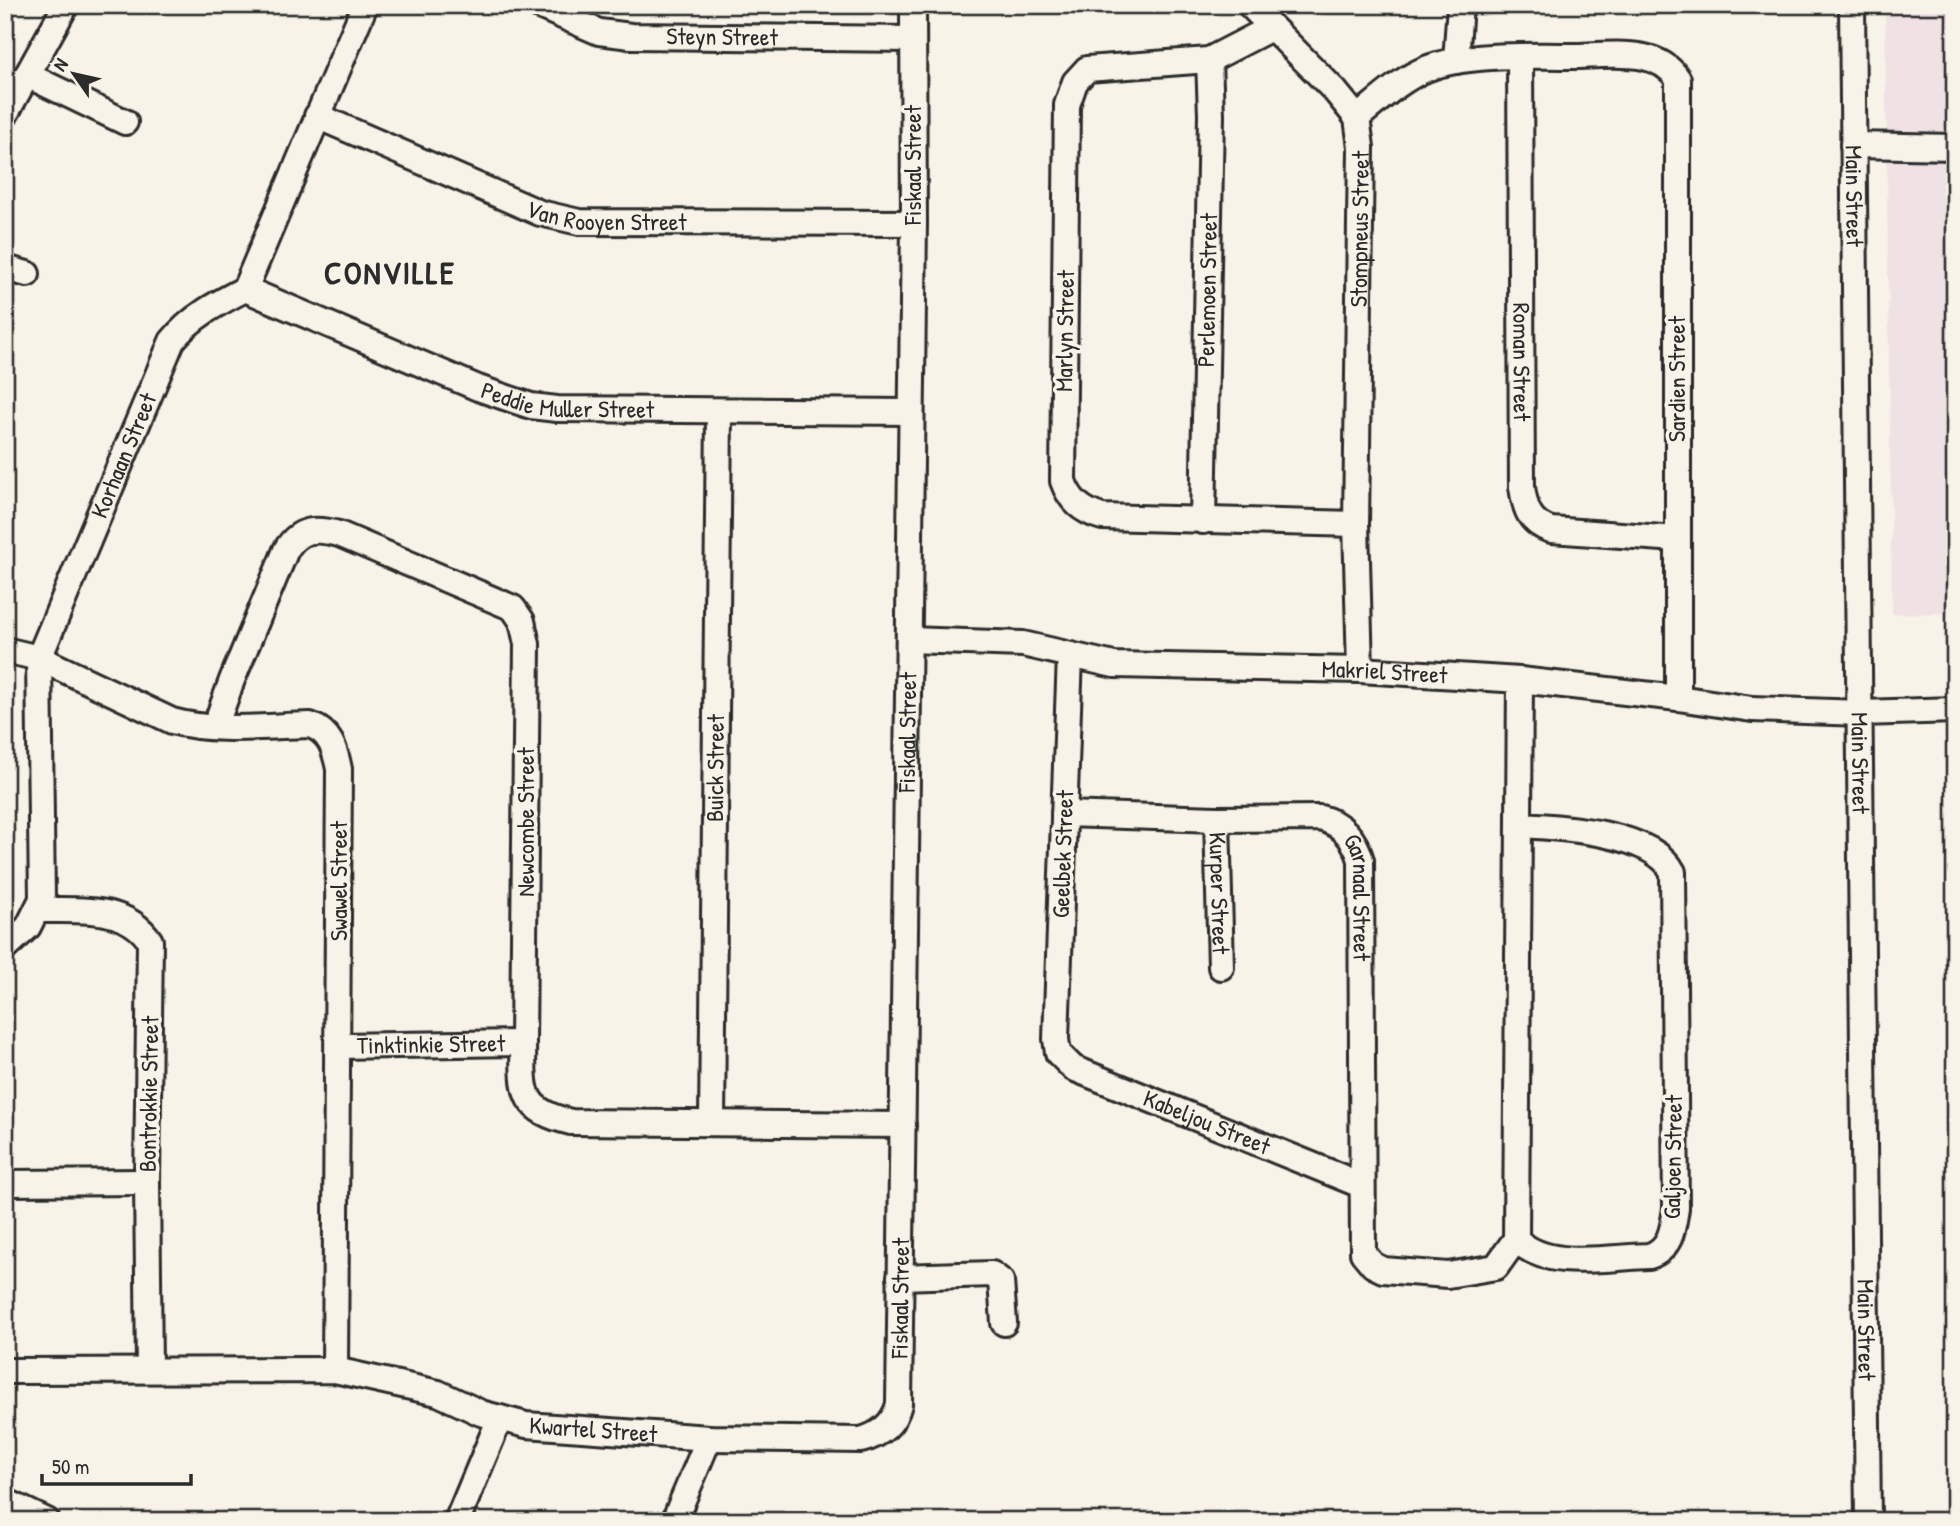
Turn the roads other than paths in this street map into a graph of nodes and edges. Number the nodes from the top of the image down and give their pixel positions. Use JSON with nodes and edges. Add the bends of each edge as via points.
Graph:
{"nodes":[{"id":1,"x":66,"y":5,"type":"edge"},
{"id":2,"x":365,"y":5,"type":"edge"},
{"id":3,"x":537,"y":5,"type":"edge"},
{"id":4,"x":913,"y":5,"type":"edge"},
{"id":5,"x":1250,"y":5,"type":"edge"},
{"id":6,"x":1460,"y":5,"type":"edge"},
{"id":7,"x":1852,"y":5,"type":"edge"},
{"id":8,"x":1271,"y":28,"type":"junction"},
{"id":9,"x":912,"y":39,"type":"junction"},
{"id":10,"x":1520,"y":56,"type":"junction"},
{"id":11,"x":1209,"y":60,"type":"junction"},
{"id":12,"x":1456,"y":61,"type":"junction"},
{"id":13,"x":1666,"y":66,"type":"joint"},
{"id":14,"x":27,"y":75,"type":"junction"},
{"id":15,"x":5,"y":115,"type":"edge"},
{"id":16,"x":317,"y":116,"type":"junction"},
{"id":17,"x":1357,"y":118,"type":"junction"},
{"id":18,"x":124,"y":122,"type":"dead end"},
{"id":19,"x":1853,"y":145,"type":"junction"},
{"id":20,"x":1955,"y":147,"type":"edge"},
{"id":21,"x":914,"y":223,"type":"junction"},
{"id":22,"x":245,"y":289,"type":"junction"},
{"id":23,"x":719,"y":412,"type":"junction"},
{"id":24,"x":911,"y":412,"type":"junction"},
{"id":25,"x":1203,"y":521,"type":"junction"},
{"id":26,"x":1356,"y":524,"type":"junction"},
{"id":27,"x":1677,"y":540,"type":"junction"},
{"id":28,"x":909,"y":640,"type":"junction"},
{"id":29,"x":5,"y":650,"type":"edge"},
{"id":30,"x":1070,"y":655,"type":"junction"},
{"id":31,"x":39,"y":658,"type":"junction"},
{"id":32,"x":1360,"y":670,"type":"junction"},
{"id":33,"x":1520,"y":680,"type":"junction"},
{"id":34,"x":1678,"y":698,"type":"junction"},
{"id":35,"x":1955,"y":710,"type":"edge"},
{"id":36,"x":1861,"y":713,"type":"junction"},
{"id":37,"x":215,"y":727,"type":"junction"},
{"id":38,"x":1064,"y":814,"type":"junction"},
{"id":39,"x":1217,"y":819,"type":"junction"},
{"id":40,"x":1520,"y":825,"type":"junction"},
{"id":41,"x":38,"y":910,"type":"junction"},
{"id":42,"x":5,"y":948,"type":"edge"},
{"id":43,"x":1221,"y":967,"type":"dead end"},
{"id":44,"x":523,"y":1043,"type":"junction"},
{"id":45,"x":338,"y":1046,"type":"junction"},
{"id":46,"x":1058,"y":1053,"type":"joint"},
{"id":47,"x":712,"y":1123,"type":"junction"},
{"id":48,"x":903,"y":1125,"type":"junction"},
{"id":49,"x":147,"y":1182,"type":"junction"},
{"id":50,"x":5,"y":1183,"type":"edge"},
{"id":51,"x":1361,"y":1185,"type":"junction"},
{"id":52,"x":1516,"y":1239,"type":"junction"},
{"id":53,"x":900,"y":1277,"type":"junction"},
{"id":54,"x":1004,"y":1323,"type":"dead end"},
{"id":55,"x":149,"y":1369,"type":"junction"},
{"id":56,"x":335,"y":1370,"type":"junction"},
{"id":57,"x":5,"y":1371,"type":"edge"},
{"id":58,"x":500,"y":1418,"type":"junction"},
{"id":59,"x":709,"y":1438,"type":"junction"},
{"id":60,"x":861,"y":1440,"type":"joint"},
{"id":61,"x":5,"y":1501,"type":"edge"},
{"id":62,"x":47,"y":1521,"type":"edge"},
{"id":63,"x":457,"y":1521,"type":"edge"},
{"id":64,"x":674,"y":1521,"type":"edge"},
{"id":65,"x":1868,"y":1521,"type":"edge"}],
"edges":[{"from":1,"to":14,"type":"street"},
{"from":2,"to":16,"type":"street"},
{"from":3,"to":9,"type":"street","name":"Steyn Street","via":[[599,32],[622,35]]},
{"from":4,"to":9,"type":"street","name":"Fiskaal Street"},
{"from":5,"to":8,"type":"street"},
{"from":6,"to":12,"type":"street"},
{"from":7,"to":19,"type":"street","name":"Main Street"},
{"from":8,"to":11,"type":"street","name":"Marlyn Street"},
{"from":8,"to":17,"type":"street"},
{"from":9,"to":21,"type":"street","name":"Fiskaal Street"},
{"from":10,"to":12,"type":"street","name":"Stompneus Street"},
{"from":10,"to":13,"type":"street","name":"Stompneus Street","via":[[1631,55]]},
{"from":10,"to":27,"type":"street","name":"Roman Street","via":[[1524,505],[1536,523],[1551,530]]},
{"from":11,"to":25,"type":"street","name":"Perlemoen Street"},
{"from":11,"to":25,"type":"street","name":"Marlyn Street","via":[[1087,69],[1075,82],[1067,105],[1063,481],[1078,506],[1102,517]]},
{"from":12,"to":17,"type":"street","name":"Stompneus Street","via":[[1424,69]]},
{"from":13,"to":27,"type":"street","name":"Sardien Street","via":[[1678,79]]},
{"from":14,"to":15,"type":"street"},
{"from":14,"to":18,"type":"street"},
{"from":16,"to":21,"type":"street","name":"Van Rooyen Street","via":[[561,219]]},
{"from":16,"to":22,"type":"street"},
{"from":17,"to":26,"type":"street","name":"Stompneus Street","via":[[1361,147]]},
{"from":19,"to":20,"type":"street"},
{"from":19,"to":36,"type":"street","name":"Main Street"},
{"from":21,"to":24,"type":"street","name":"Fiskaal Street"},
{"from":22,"to":23,"type":"street","name":"Peddie Muller Street","via":[[531,406]]},
{"from":22,"to":31,"type":"street","name":"Korhaan Street","via":[[192,320],[172,341]]},
{"from":23,"to":24,"type":"street","name":"Peddie Muller Street"},
{"from":23,"to":47,"type":"street","name":"Buick Street"},
{"from":24,"to":28,"type":"street","name":"Fiskaal Street"},
{"from":25,"to":26,"type":"street","name":"Marlyn Street"},
{"from":26,"to":32,"type":"street","name":"Stompneus Street"},
{"from":27,"to":34,"type":"street","name":"Sardien Street"},
{"from":28,"to":30,"type":"street","name":"Makriel Street","via":[[1004,642]]},
{"from":28,"to":48,"type":"street","name":"Fiskaal Street"},
{"from":29,"to":31,"type":"street","name":"Swawel Street"},
{"from":30,"to":32,"type":"street","name":"Makriel Street","via":[[1144,667]]},
{"from":30,"to":38,"type":"street","name":"Geelbek Street"},
{"from":31,"to":37,"type":"street","name":"Swawel Street","via":[[172,721]]},
{"from":31,"to":41,"type":"street","name":"Korhaan Street","via":[[42,899]]},
{"from":32,"to":33,"type":"street","name":"Makriel Street"},
{"from":33,"to":34,"type":"street","name":"Makriel Street"},
{"from":33,"to":40,"type":"street"},
{"from":34,"to":36,"type":"street","name":"Makriel Street","via":[[1752,709]]},
{"from":35,"to":36,"type":"street","name":"Makriel Street"},
{"from":36,"to":65,"type":"street","name":"Main Street"},
{"from":37,"to":44,"type":"street","name":"Newcombe Street","via":[[286,550],[291,541],[311,529],[339,534],[513,608],[523,621],[527,644]]},
{"from":37,"to":45,"type":"street","name":"Swawel Street","via":[[310,725],[331,740],[336,752]]},
{"from":38,"to":39,"type":"street","name":"Garnaal Street"},
{"from":38,"to":46,"type":"street","name":"Geelbek Street"},
{"from":39,"to":43,"type":"street","name":"Kurper Street"},
{"from":39,"to":51,"type":"street","name":"Garnaal Street","via":[[1327,820],[1344,830],[1357,847],[1361,860]]},
{"from":40,"to":52,"type":"street"},
{"from":40,"to":52,"type":"street","name":"Galjoen Street","via":[[1560,827],[1635,842],[1660,856],[1673,872],[1676,1208],[1669,1239],[1648,1256],[1560,1259],[1531,1252]]},
{"from":41,"to":42,"type":"street","via":[[28,927]]},
{"from":41,"to":49,"type":"street","name":"Bontrokkie Street","via":[[99,912],[124,918],[150,941]]},
{"from":44,"to":45,"type":"street","name":"Tinktinkie Street"},
{"from":44,"to":47,"type":"street","name":"Newcombe Street","via":[[524,1092],[555,1119]]},
{"from":45,"to":56,"type":"street","name":"Swawel Street"},
{"from":46,"to":51,"type":"street","name":"Kabeljou Street","via":[[1073,1068]]},
{"from":47,"to":48,"type":"street","name":"Newcombe Street"},
{"from":48,"to":53,"type":"street","name":"Fiskaal Street"},
{"from":49,"to":50,"type":"street"},
{"from":49,"to":55,"type":"street","name":"Bontrokkie Street"},
{"from":51,"to":52,"type":"street","name":"Garnaal Street","via":[[1363,1253],[1384,1270],[1448,1275],[1496,1267]]},
{"from":53,"to":54,"type":"street","via":[[998,1276]]},
{"from":53,"to":60,"type":"street","name":"Fiskaal Street","via":[[898,1409],[885,1428]]},
{"from":55,"to":56,"type":"street","name":"Kwartel Street"},
{"from":55,"to":57,"type":"street","name":"Kwartel Street"},
{"from":56,"to":58,"type":"street","name":"Kwartel Street","via":[[438,1393]]},
{"from":58,"to":59,"type":"street","name":"Kwartel Street","via":[[565,1429]]},
{"from":58,"to":63,"type":"street"},
{"from":59,"to":60,"type":"street","name":"Kwartel Street"},
{"from":59,"to":64,"type":"street"},
{"from":61,"to":62,"type":"street"}]}
